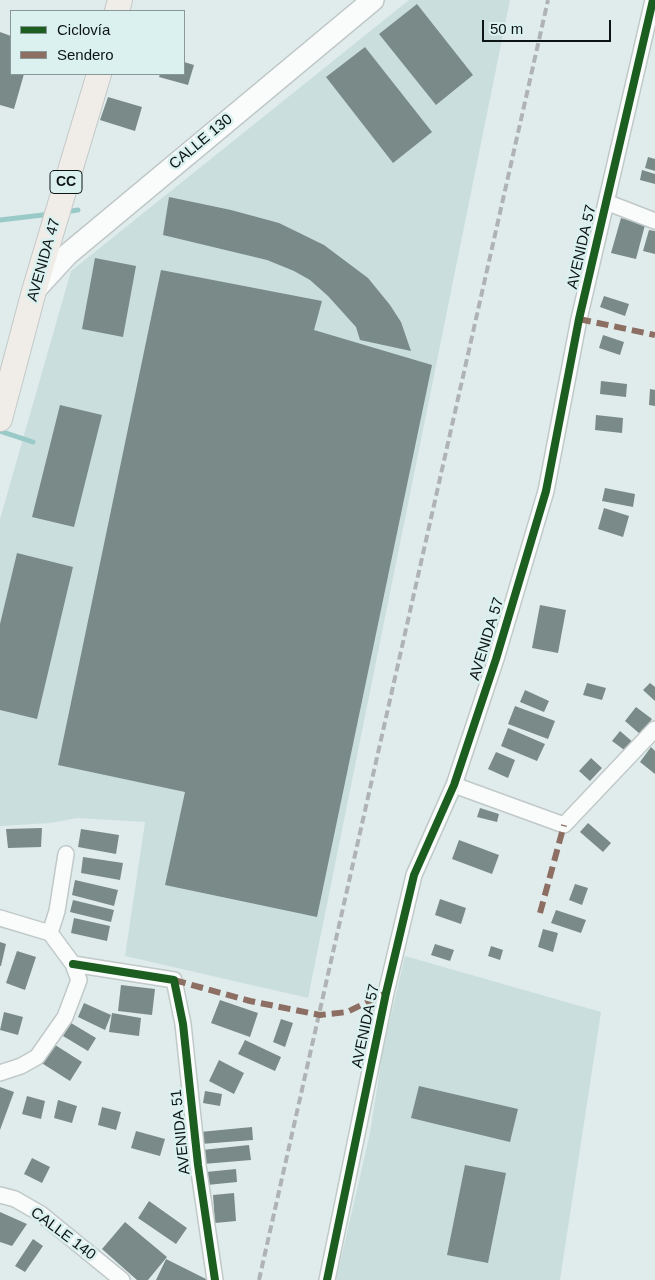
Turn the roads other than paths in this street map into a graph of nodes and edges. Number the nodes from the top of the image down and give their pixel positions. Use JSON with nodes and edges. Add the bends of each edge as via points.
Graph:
{"nodes":[{"id":1,"x":373,"y":0,"type":"edge"},
{"id":2,"x":654,"y":0,"type":"edge"},
{"id":3,"x":99,"y":75,"type":"edge"},
{"id":4,"x":606,"y":202,"type":"junction"},
{"id":5,"x":655,"y":221,"type":"edge"},
{"id":6,"x":34,"y":291,"type":"junction"},
{"id":7,"x":0,"y":419,"type":"edge"},
{"id":8,"x":655,"y":729,"type":"edge"},
{"id":9,"x":454,"y":785,"type":"junction"},
{"id":10,"x":66,"y":854,"type":"dead end"},
{"id":11,"x":0,"y":918,"type":"edge"},
{"id":12,"x":50,"y":933,"type":"junction"},
{"id":13,"x":73,"y":964,"type":"junction"},
{"id":14,"x":0,"y":1073,"type":"edge"},
{"id":15,"x":0,"y":1194,"type":"edge"},
{"id":16,"x":122,"y":1280,"type":"edge"},
{"id":17,"x":215,"y":1280,"type":"edge"},
{"id":18,"x":327,"y":1280,"type":"edge"}],
"edges":[{"from":1,"to":6,"type":"main road","name":"CALLE 130","via":[[68,254]]},
{"from":2,"to":4,"type":"street","name":"AVENIDA 57"},
{"from":3,"to":6,"type":"main road","name":"AVENIDA 47","number":"CC"},
{"from":4,"to":5,"type":"street"},
{"from":4,"to":9,"type":"street","name":"AVENIDA 57","via":[[546,491]]},
{"from":6,"to":7,"type":"main road","name":"AVENIDA 47","number":"CC"},
{"from":8,"to":9,"type":"street","via":[[564,825]]},
{"from":9,"to":18,"type":"street","name":"AVENIDA 57","via":[[414,875],[386,993]]},
{"from":10,"to":12,"type":"street"},
{"from":11,"to":12,"type":"street"},
{"from":12,"to":13,"type":"street"},
{"from":13,"to":14,"type":"street","via":[[79,980],[64,1017],[49,1041],[37,1056]]},
{"from":13,"to":17,"type":"street","name":"AVENIDA 51","via":[[174,980],[183,1024],[198,1165]]},
{"from":15,"to":16,"type":"street","name":"CALLE 140","via":[[41,1214]]}]}
